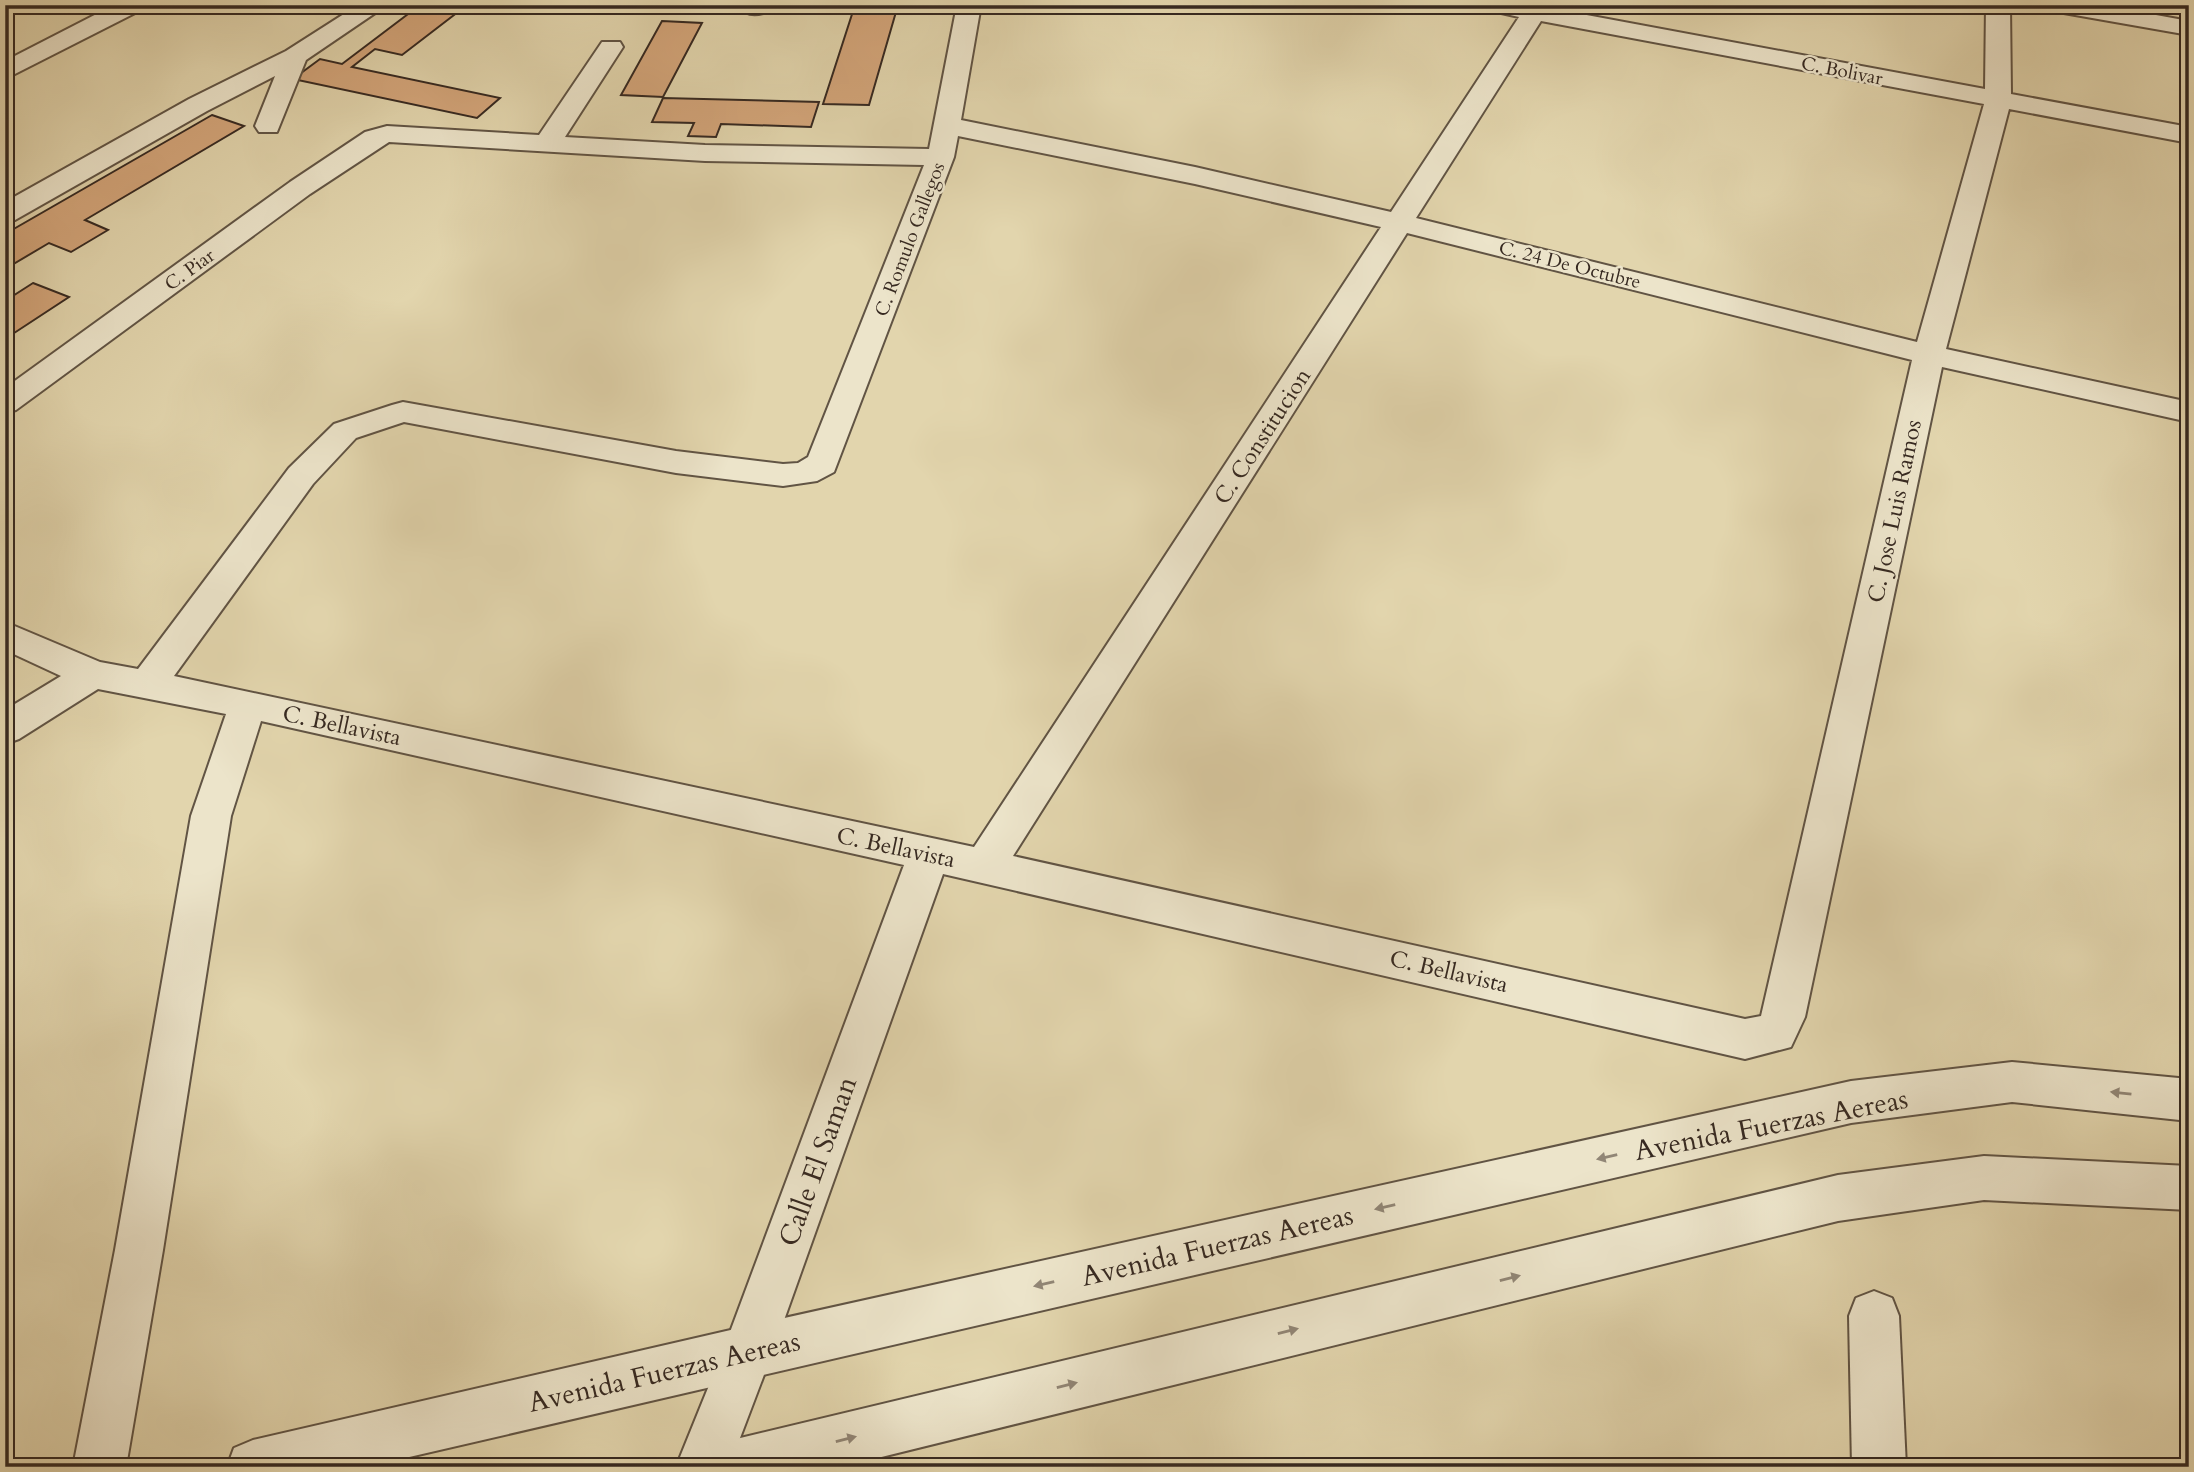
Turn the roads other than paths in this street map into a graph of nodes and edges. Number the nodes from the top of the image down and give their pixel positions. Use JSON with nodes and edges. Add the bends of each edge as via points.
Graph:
{"nodes":[{"id":1,"x":133,"y":5,"type":"edge"},
{"id":2,"x":374,"y":5,"type":"edge"},
{"id":3,"x":968,"y":5,"type":"edge"},
{"id":4,"x":1496,"y":5,"type":"edge"},
{"id":5,"x":1998,"y":5,"type":"edge"},
{"id":6,"x":2058,"y":5,"type":"edge"},
{"id":7,"x":1536,"y":9,"type":"edge"},
{"id":8,"x":2189,"y":28,"type":"edge"},
{"id":9,"x":611,"y":47,"type":"dead end"},
{"id":10,"x":295,"y":56,"type":"junction"},
{"id":11,"x":5,"y":71,"type":"edge"},
{"id":12,"x":1998,"y":100,"type":"junction"},
{"id":13,"x":949,"y":125,"type":"junction"},
{"id":14,"x":268,"y":126,"type":"dead end"},
{"id":15,"x":2189,"y":135,"type":"edge"},
{"id":16,"x":547,"y":145,"type":"junction"},
{"id":17,"x":941,"y":157,"type":"junction"},
{"id":18,"x":5,"y":214,"type":"edge"},
{"id":19,"x":1401,"y":222,"type":"junction"},
{"id":20,"x":1929,"y":354,"type":"junction"},
{"id":21,"x":5,"y":404,"type":"edge"},
{"id":22,"x":2189,"y":412,"type":"edge"},
{"id":23,"x":5,"y":635,"type":"edge"},
{"id":24,"x":93,"y":674,"type":"junction"},
{"id":25,"x":148,"y":683,"type":"junction"},
{"id":26,"x":248,"y":704,"type":"junction"},
{"id":27,"x":5,"y":729,"type":"edge"},
{"id":28,"x":929,"y":854,"type":"junction"},
{"id":29,"x":984,"y":866,"type":"junction"},
{"id":30,"x":1783,"y":1017,"type":"joint"},
{"id":31,"x":2189,"y":1100,"type":"edge"},
{"id":32,"x":2189,"y":1188,"type":"edge"},
{"id":33,"x":1874,"y":1316,"type":"dead end"},
{"id":34,"x":748,"y":1351,"type":"junction"},
{"id":35,"x":99,"y":1467,"type":"edge"},
{"id":36,"x":253,"y":1467,"type":"edge"},
{"id":37,"x":702,"y":1467,"type":"edge"},
{"id":38,"x":732,"y":1467,"type":"edge"},
{"id":39,"x":1880,"y":1467,"type":"edge"}],
"edges":[{"from":1,"to":11,"type":"street"},
{"from":2,"to":10,"type":"street"},
{"from":3,"to":13,"type":"street","name":"C. Romulo Gallegos"},
{"from":4,"to":7,"type":"street","name":"C. Bolivar"},
{"from":5,"to":12,"type":"street","name":"C. Jose Luis Ramos"},
{"from":6,"to":8,"type":"street"},
{"from":7,"to":12,"type":"street","name":"C. Bolivar"},
{"from":7,"to":19,"type":"street","name":"C. Constitucion"},
{"from":9,"to":16,"type":"street"},
{"from":10,"to":14,"type":"street"},
{"from":10,"to":18,"type":"street"},
{"from":12,"to":15,"type":"street","name":"C. Bolivar"},
{"from":12,"to":20,"type":"street","name":"C. Jose Luis Ramos"},
{"from":13,"to":17,"type":"street","name":"C. Romulo Gallegos"},
{"from":13,"to":19,"type":"street","name":"C. 24 De Octubre","via":[[1114,155]]},
{"from":16,"to":17,"type":"street"},
{"from":16,"to":21,"type":"street","name":"C. Piar","via":[[387,134],[374,138]]},
{"from":17,"to":25,"type":"street","name":"C. Romulo Gallegos","via":[[822,464],[805,473],[783,475],[676,462],[404,412],[373,420],[345,431],[301,475]]},
{"from":19,"to":20,"type":"street","name":"C. 24 De Octubre"},
{"from":19,"to":29,"type":"street","name":"C. Constitucion"},
{"from":20,"to":22,"type":"street","name":"C. 24 De Octubre"},
{"from":20,"to":30,"type":"street","name":"C. Jose Luis Ramos"},
{"from":23,"to":24,"type":"street","name":"C. Bellavista"},
{"from":24,"to":25,"type":"street","name":"C. Bellavista"},
{"from":24,"to":27,"type":"street"},
{"from":25,"to":26,"type":"street","name":"C. Bellavista"},
{"from":26,"to":28,"type":"street","name":"C. Bellavista"},
{"from":26,"to":35,"type":"street","via":[[211,816]]},
{"from":28,"to":29,"type":"street","name":"C. Bellavista"},
{"from":28,"to":34,"type":"street","name":"Calle El Saman"},
{"from":29,"to":30,"type":"street","name":"C. Bellavista","via":[[1745,1039],[1775,1033]]},
{"from":31,"to":34,"type":"street","name":"Avenida Fuerzas Aereas","one_way":true,"via":[[2012,1082],[1851,1102]]},
{"from":38,"to":32,"type":"street","one_way":true,"via":[[1838,1198],[1984,1178]]},
{"from":33,"to":39,"type":"street"},
{"from":34,"to":36,"type":"street","name":"Avenida Fuerzas Aereas"},
{"from":34,"to":37,"type":"street","name":"Calle El Saman"}]}
